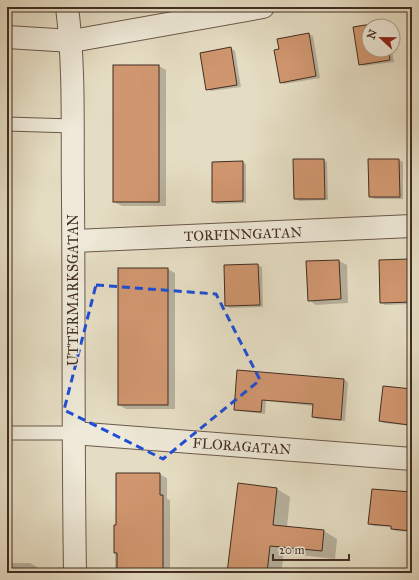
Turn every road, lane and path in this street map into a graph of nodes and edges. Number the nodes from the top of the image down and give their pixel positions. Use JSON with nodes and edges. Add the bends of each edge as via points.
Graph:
{"nodes":[{"id":1,"x":67,"y":7,"type":"edge"},
{"id":2,"x":263,"y":7,"type":"edge"},
{"id":3,"x":7,"y":37,"type":"edge"},
{"id":4,"x":72,"y":41,"type":"junction"},
{"id":5,"x":7,"y":124,"type":"edge"},
{"id":6,"x":72,"y":126,"type":"junction"},
{"id":7,"x":412,"y":226,"type":"edge"},
{"id":8,"x":74,"y":241,"type":"junction"},
{"id":9,"x":7,"y":433,"type":"edge"},
{"id":10,"x":73,"y":433,"type":"junction"},
{"id":11,"x":412,"y":459,"type":"edge"},
{"id":12,"x":75,"y":573,"type":"edge"}],
"edges":[{"from":1,"to":4,"type":"street","name":"UTTERMARKSGATAN"},
{"from":2,"to":4,"type":"street"},
{"from":3,"to":4,"type":"street"},
{"from":4,"to":6,"type":"street","name":"UTTERMARKSGATAN"},
{"from":5,"to":6,"type":"lane"},
{"from":6,"to":8,"type":"street","name":"UTTERMARKSGATAN"},
{"from":7,"to":8,"type":"street","name":"TORFINNGATAN"},
{"from":8,"to":10,"type":"street","name":"UTTERMARKSGATAN"},
{"from":9,"to":10,"type":"lane"},
{"from":10,"to":11,"type":"street","name":"FLORAGATAN"},
{"from":10,"to":12,"type":"street","name":"UTTERMARKSGATAN"}]}
